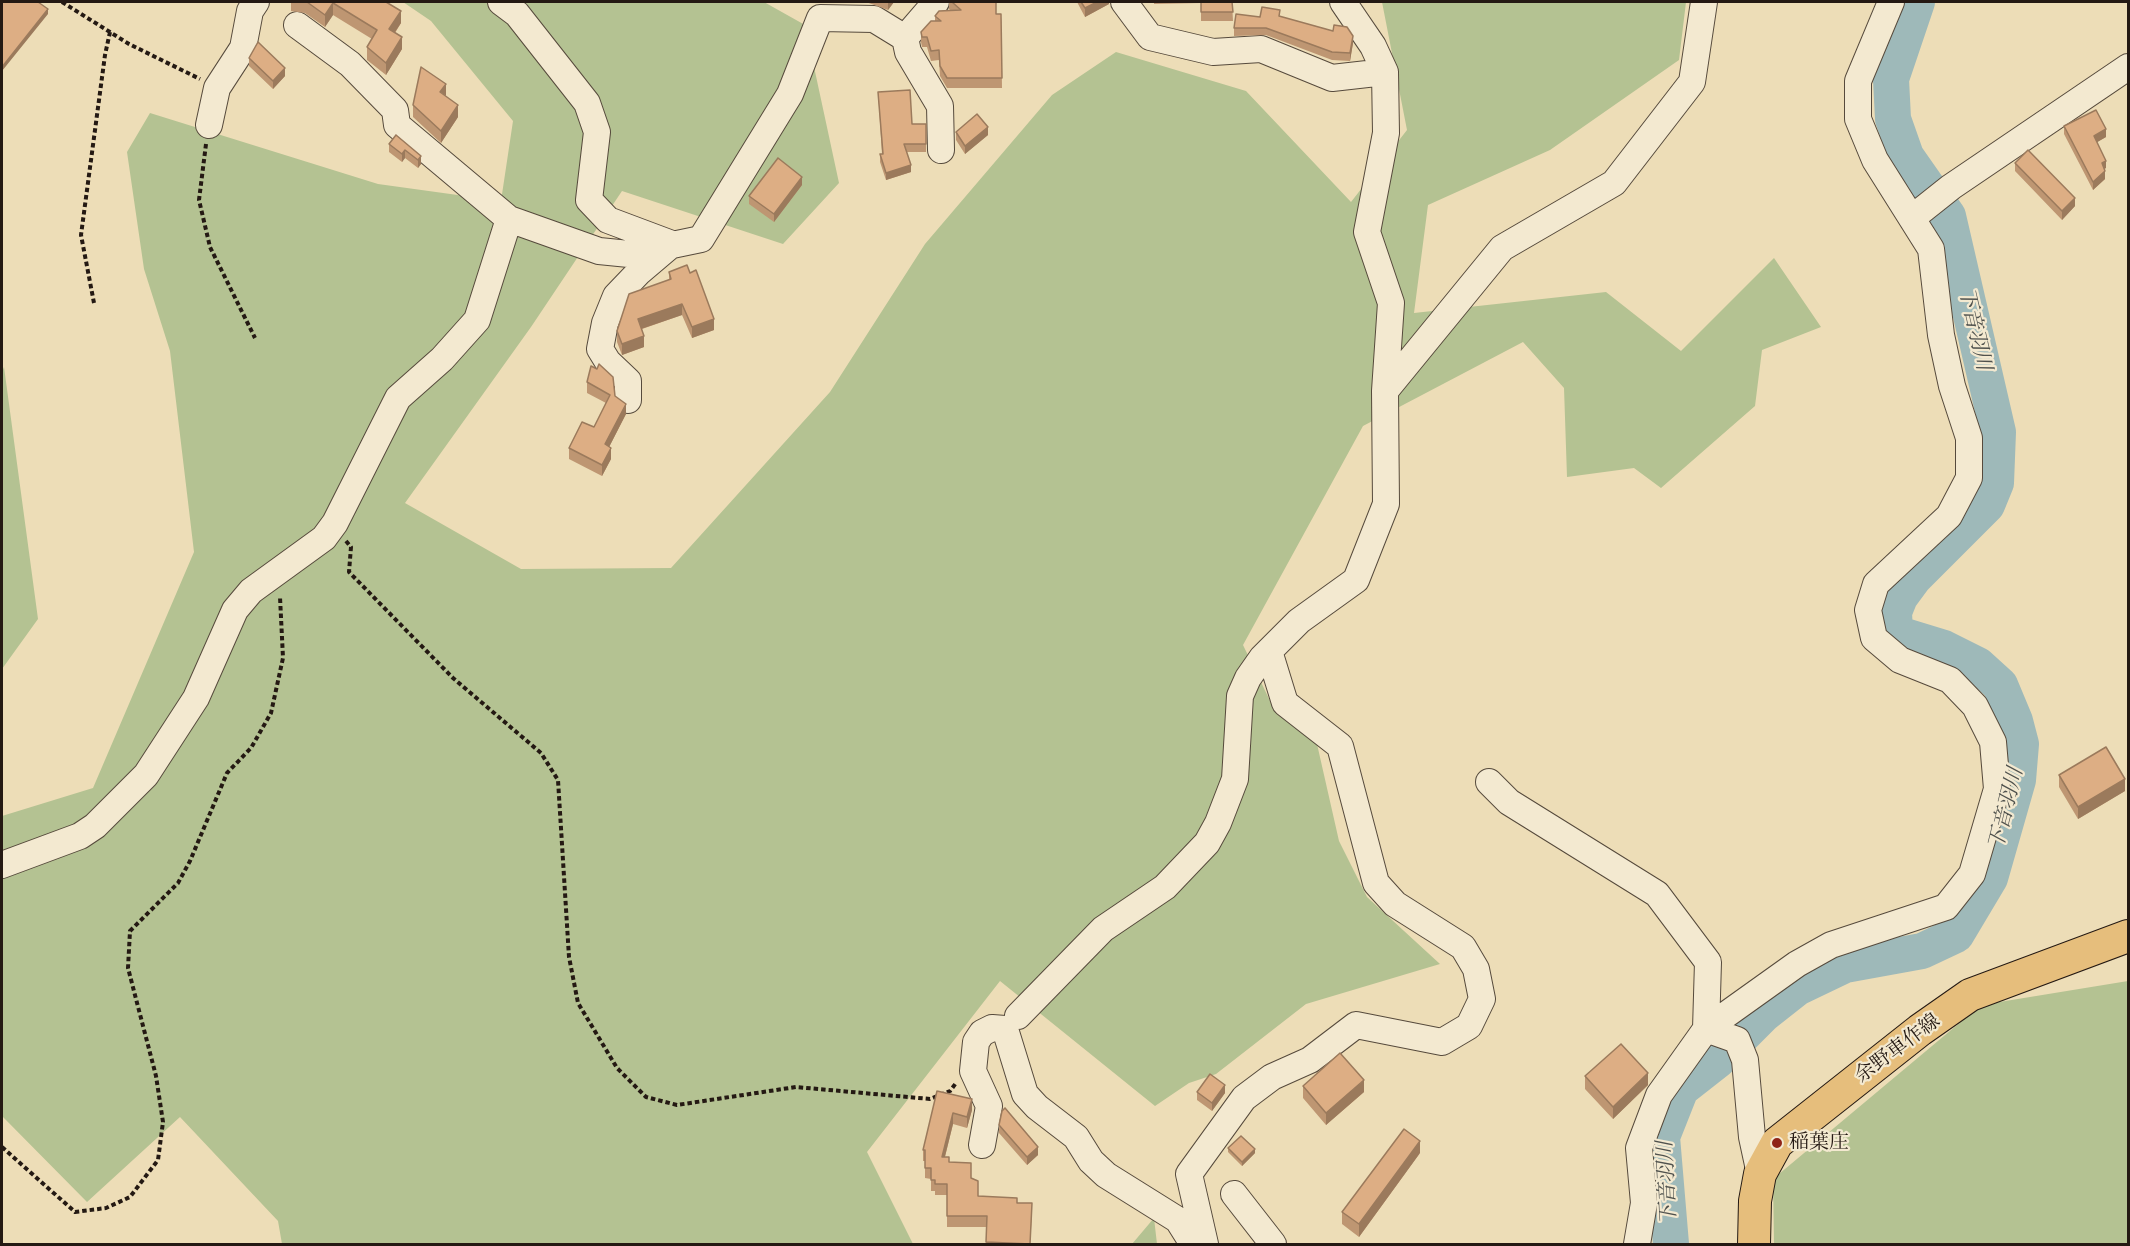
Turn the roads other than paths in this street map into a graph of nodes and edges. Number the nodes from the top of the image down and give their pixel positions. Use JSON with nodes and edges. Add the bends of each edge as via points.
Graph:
{"nodes":[{"id":1,"x":255,"y":2,"type":"edge"},
{"id":2,"x":501,"y":2,"type":"edge"},
{"id":3,"x":936,"y":2,"type":"edge"},
{"id":4,"x":1124,"y":2,"type":"edge"},
{"id":5,"x":1343,"y":2,"type":"edge"},
{"id":6,"x":1704,"y":2,"type":"edge"},
{"id":7,"x":1891,"y":2,"type":"edge"},
{"id":8,"x":297,"y":25,"type":"dead end"},
{"id":9,"x":905,"y":38,"type":"junction"},
{"id":10,"x":2128,"y":67,"type":"edge"},
{"id":11,"x":1384,"y":72,"type":"junction"},
{"id":12,"x":209,"y":125,"type":"road end"},
{"id":13,"x":941,"y":150,"type":"dead end"},
{"id":14,"x":1912,"y":218,"type":"junction"},
{"id":15,"x":509,"y":219,"type":"junction"},
{"id":16,"x":672,"y":244,"type":"junction"},
{"id":17,"x":1384,"y":391,"type":"junction"},
{"id":18,"x":628,"y":400,"type":"dead end"},
{"id":19,"x":1269,"y":651,"type":"junction"},
{"id":20,"x":1489,"y":782,"type":"dead end"},
{"id":21,"x":2,"y":865,"type":"edge"},
{"id":22,"x":2128,"y":936,"type":"edge"},
{"id":23,"x":1018,"y":1016,"type":"dead end"},
{"id":24,"x":1706,"y":1029,"type":"junction"},
{"id":25,"x":982,"y":1145,"type":"dead end"},
{"id":26,"x":1760,"y":1174,"type":"junction"},
{"id":27,"x":1234,"y":1194,"type":"dead end"},
{"id":28,"x":1193,"y":1245,"type":"edge"},
{"id":29,"x":1205,"y":1245,"type":"edge"},
{"id":30,"x":1273,"y":1245,"type":"edge"},
{"id":31,"x":1637,"y":1245,"type":"edge"},
{"id":32,"x":1754,"y":1245,"type":"edge"}],
"edges":[{"from":1,"to":12,"type":"street","via":[[243,48],[217,88]]},
{"from":2,"to":16,"type":"street","via":[[517,14],[587,104],[597,132],[589,200],[608,219]]},
{"from":3,"to":9,"type":"street"},
{"from":4,"to":11,"type":"street","via":[[1150,37],[1213,52],[1261,49],[1332,78]]},
{"from":5,"to":11,"type":"street","via":[[1373,46]]},
{"from":6,"to":17,"type":"street","via":[[1692,82],[1614,183],[1502,248]]},
{"from":7,"to":14,"type":"street","via":[[1858,81],[1858,119],[1875,160]]},
{"from":8,"to":15,"type":"street","via":[[350,64],[395,110],[398,125]]},
{"from":9,"to":13,"type":"street","via":[[908,52],[940,106]]},
{"from":9,"to":16,"type":"street","via":[[874,19],[820,18],[789,94],[701,239]]},
{"from":10,"to":14,"type":"street","via":[[1951,187]]},
{"from":11,"to":17,"type":"street","via":[[1386,133],[1366,232],[1391,303]]},
{"from":14,"to":24,"type":"street","via":[[1931,249],[1941,335],[1969,438],[1968,478],[1949,516],[1876,584],[1868,610],[1874,638],[1900,660],[1950,680],[1975,705],[1994,742],[1997,789],[1972,874],[1946,907],[1831,945],[1797,964]]},
{"from":15,"to":16,"type":"street","via":[[599,251],[629,254]]},
{"from":15,"to":21,"type":"street","via":[[477,320],[442,359],[398,398],[324,538],[251,591],[234,610],[196,698],[146,775],[80,836]]},
{"from":16,"to":18,"type":"street","via":[[616,296],[604,322],[600,349],[628,381]]},
{"from":17,"to":19,"type":"street","via":[[1386,504],[1356,580],[1299,621]]},
{"from":19,"to":23,"type":"street","via":[[1248,678],[1240,696],[1235,779],[1207,843],[1165,887],[1103,929]]},
{"from":19,"to":29,"type":"street","via":[[1286,703],[1340,746],[1376,883],[1395,904],[1463,947],[1476,969],[1482,999],[1468,1026],[1442,1042],[1356,1025],[1310,1060],[1272,1077],[1244,1098],[1189,1174]]},
{"from":20,"to":24,"type":"street","via":[[1509,802],[1657,894],[1707,962]]},
{"from":22,"to":26,"type":"main road","name":"余野車作線","via":[[1970,995],[1920,1029],[1777,1143]]},
{"from":24,"to":26,"type":"street","via":[[1737,1040],[1745,1060],[1752,1137]]},
{"from":24,"to":31,"type":"street","via":[[1659,1095],[1639,1148],[1644,1203]]},
{"from":25,"to":28,"type":"street","via":[[989,1106],[974,1071],[976,1042],[992,1028],[1005,1029],[1025,1094],[1076,1137],[1091,1161],[1106,1174],[1178,1220]]},
{"from":26,"to":32,"type":"main road","name":"余野車作線"},
{"from":27,"to":30,"type":"street"}]}
